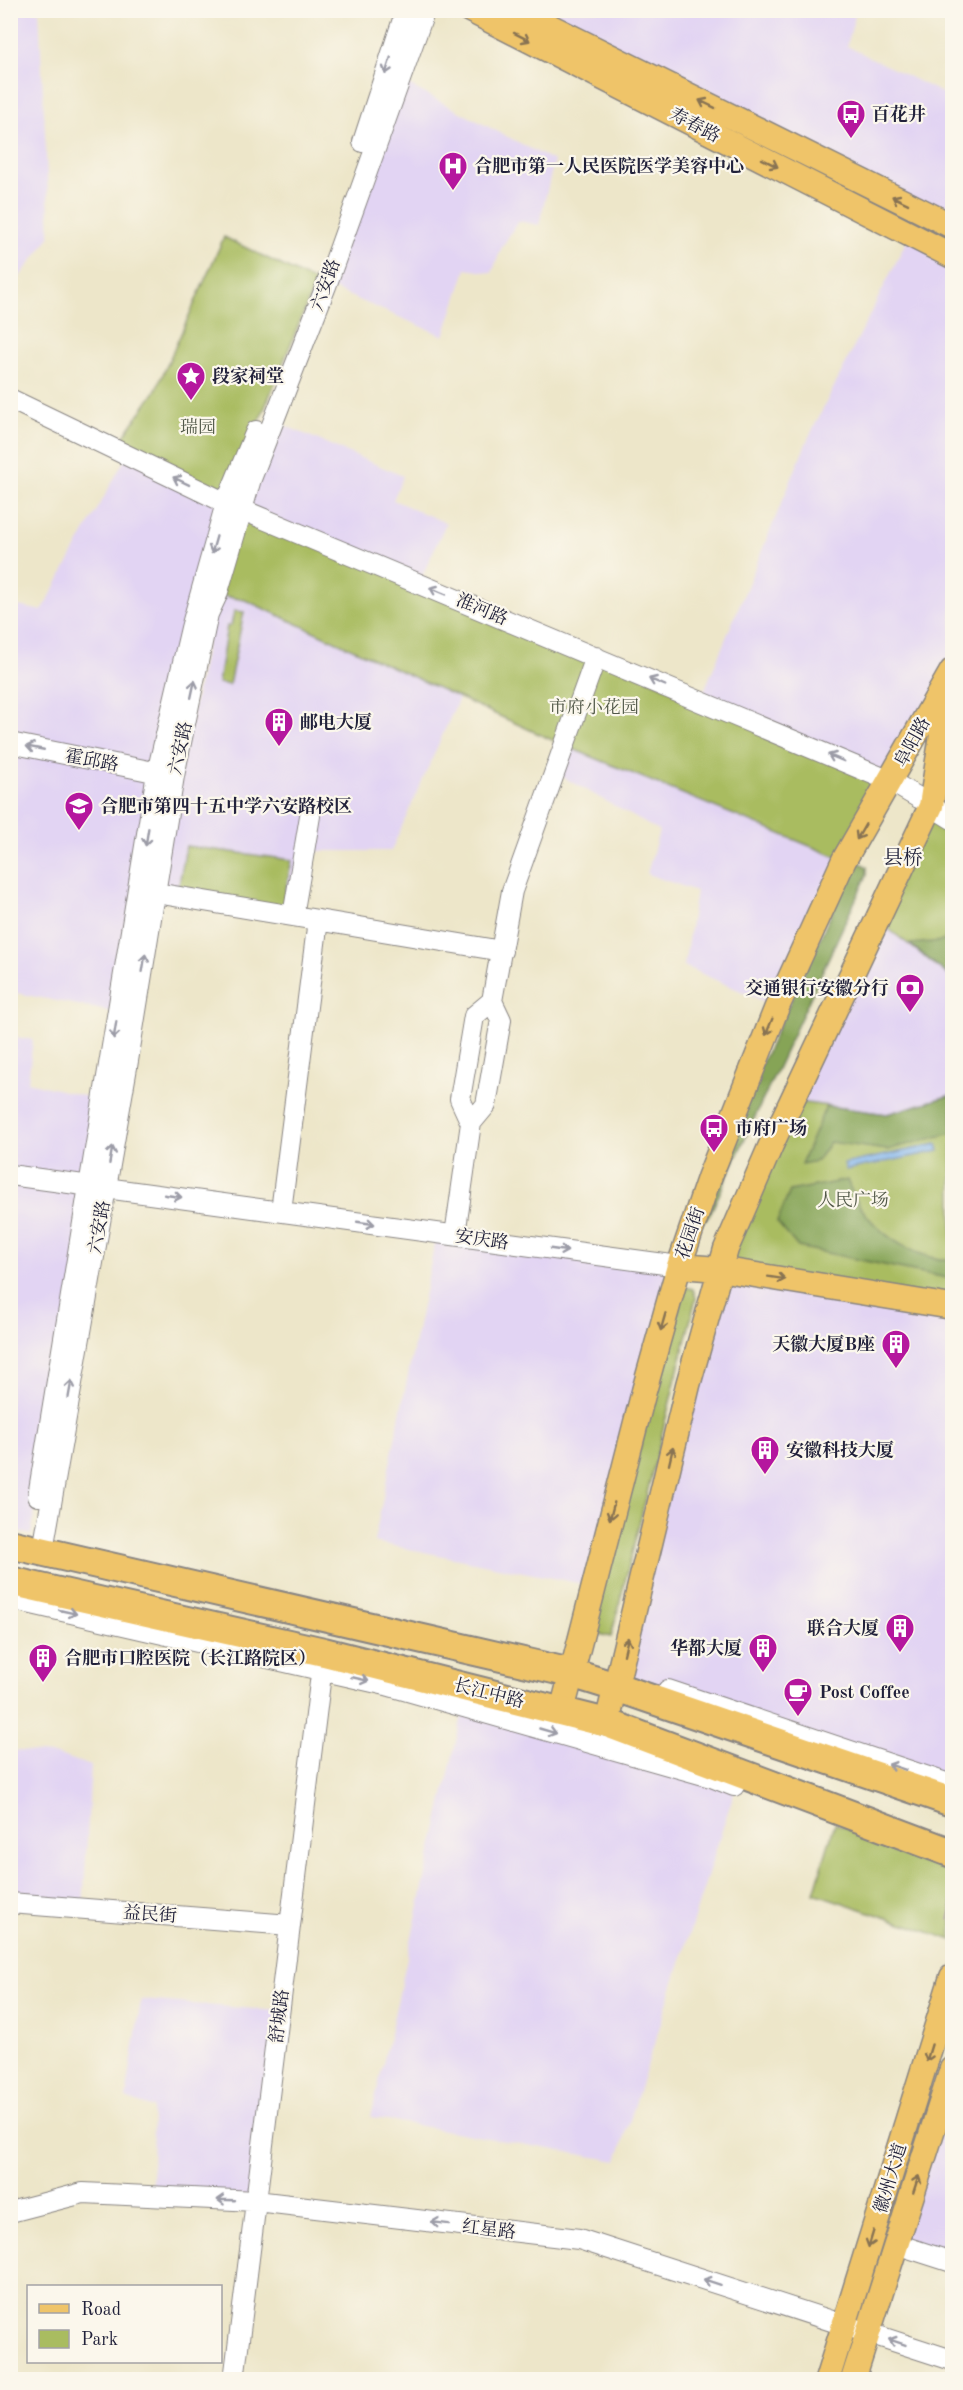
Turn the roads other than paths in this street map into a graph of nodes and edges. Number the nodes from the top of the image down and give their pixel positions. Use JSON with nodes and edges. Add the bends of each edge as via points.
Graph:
{"nodes":[{"id":1,"x":406,"y":10,"type":"edge"},
{"id":2,"x":425,"y":10,"type":"edge"},
{"id":3,"x":470,"y":10,"type":"edge"},
{"id":4,"x":517,"y":10,"type":"edge"},
{"id":5,"x":952,"y":226,"type":"edge"},
{"id":6,"x":952,"y":256,"type":"edge"},
{"id":7,"x":10,"y":399,"type":"edge"},
{"id":8,"x":234,"y":506,"type":"junction"},
{"id":9,"x":596,"y":657,"type":"junction"},
{"id":10,"x":952,"y":670,"type":"edge"},
{"id":11,"x":952,"y":708,"type":"edge"},
{"id":12,"x":10,"y":743,"type":"edge"},
{"id":13,"x":166,"y":775,"type":"junction"},
{"id":14,"x":890,"y":781,"type":"junction"},
{"id":15,"x":925,"y":802,"type":"junction"},
{"id":16,"x":310,"y":816,"type":"dead end"},
{"id":17,"x":952,"y":819,"type":"edge"},
{"id":18,"x":146,"y":891,"type":"junction"},
{"id":19,"x":293,"y":916,"type":"junction"},
{"id":20,"x":318,"y":920,"type":"junction"},
{"id":21,"x":502,"y":951,"type":"junction"},
{"id":22,"x":492,"y":1001,"type":"junction"},
{"id":23,"x":471,"y":1123,"type":"junction"},
{"id":24,"x":10,"y":1175,"type":"edge"},
{"id":25,"x":98,"y":1185,"type":"junction"},
{"id":26,"x":281,"y":1211,"type":"junction"},
{"id":27,"x":455,"y":1235,"type":"junction"},
{"id":28,"x":679,"y":1266,"type":"junction"},
{"id":29,"x":719,"y":1269,"type":"junction"},
{"id":30,"x":952,"y":1299,"type":"edge"},
{"id":31,"x":918,"y":1301,"type":"junction"},
{"id":32,"x":952,"y":1307,"type":"edge"},
{"id":33,"x":28,"y":1541,"type":"edge"},
{"id":34,"x":10,"y":1581,"type":"edge"},
{"id":35,"x":10,"y":1599,"type":"edge"},
{"id":36,"x":323,"y":1661,"type":"junction"},
{"id":37,"x":573,"y":1669,"type":"junction"},
{"id":38,"x":617,"y":1682,"type":"junction"},
{"id":39,"x":562,"y":1711,"type":"junction"},
{"id":40,"x":607,"y":1723,"type":"junction"},
{"id":41,"x":952,"y":1785,"type":"edge"},
{"id":42,"x":952,"y":1802,"type":"edge"},
{"id":43,"x":952,"y":1852,"type":"edge"},
{"id":44,"x":952,"y":1868,"type":"edge"},
{"id":45,"x":10,"y":1903,"type":"edge"},
{"id":46,"x":290,"y":1925,"type":"junction"},
{"id":47,"x":952,"y":1977,"type":"edge"},
{"id":48,"x":952,"y":2069,"type":"edge"},
{"id":49,"x":256,"y":2201,"type":"junction"},
{"id":50,"x":10,"y":2212,"type":"edge"},
{"id":51,"x":896,"y":2244,"type":"junction"},
{"id":52,"x":952,"y":2262,"type":"edge"},
{"id":53,"x":844,"y":2324,"type":"junction"},
{"id":54,"x":868,"y":2332,"type":"junction"},
{"id":55,"x":952,"y":2360,"type":"edge"},
{"id":56,"x":234,"y":2379,"type":"edge"},
{"id":57,"x":827,"y":2379,"type":"edge"},
{"id":58,"x":853,"y":2379,"type":"edge"}],
"edges":[{"from":1,"to":8,"type":"street","name":"六安路","one_way":true,"via":[[316,282]]},
{"from":2,"to":8,"type":"street","name":"六安路","via":[[326,286],[251,479]]},
{"from":3,"to":6,"type":"main road","name":"寿春路","one_way":true},
{"from":5,"to":4,"type":"main road","name":"寿春路","one_way":true},
{"from":8,"to":7,"type":"street","name":"淮河路","one_way":true},
{"from":9,"to":8,"type":"street","name":"淮河路","one_way":true},
{"from":8,"to":13,"type":"street","name":"六安路","via":[[217,594],[208,614]]},
{"from":14,"to":9,"type":"street","name":"淮河路","one_way":true},
{"from":9,"to":21,"type":"street","via":[[512,891]]},
{"from":10,"to":14,"type":"main road","name":"阜阳路"},
{"from":11,"to":15,"type":"main road","name":"阜阳路","via":[[943,728]]},
{"from":13,"to":12,"type":"street","name":"霍邱路","one_way":true},
{"from":13,"to":18,"type":"street","name":"六安路"},
{"from":14,"to":15,"type":"street","name":"淮河路"},
{"from":14,"to":28,"type":"main road","name":"花园街","one_way":true,"via":[[844,860],[777,1007],[709,1178]]},
{"from":15,"to":17,"type":"street","name":"淮河路"},
{"from":15,"to":29,"type":"main road"},
{"from":16,"to":19,"type":"street"},
{"from":18,"to":19,"type":"street"},
{"from":18,"to":25,"type":"street","name":"六安路"},
{"from":19,"to":20,"type":"street"},
{"from":20,"to":21,"type":"street"},
{"from":20,"to":26,"type":"street"},
{"from":21,"to":22,"type":"street"},
{"from":22,"to":23,"type":"street","via":[[501,1020],[486,1105]]},
{"from":22,"to":23,"type":"street","via":[[474,1016],[460,1099]]},
{"from":23,"to":27,"type":"street"},
{"from":24,"to":25,"type":"street","name":"安庆路"},
{"from":25,"to":26,"type":"street","name":"安庆路","one_way":true},
{"from":25,"to":33,"type":"street","name":"六安路"},
{"from":26,"to":27,"type":"street","name":"安庆路","one_way":true},
{"from":27,"to":28,"type":"street","name":"安庆路","one_way":true},
{"from":28,"to":29,"type":"main road","name":"安庆路"},
{"from":28,"to":37,"type":"main road","name":"花园街","one_way":true},
{"from":29,"to":31,"type":"main road","name":"安庆路","one_way":true},
{"from":38,"to":29,"type":"main road","one_way":true},
{"from":30,"to":31,"type":"street"},
{"from":31,"to":32,"type":"main road","name":"安庆路"},
{"from":33,"to":37,"type":"highway","name":"长江中路"},
{"from":34,"to":36,"type":"highway","name":"长江中路"},
{"from":35,"to":36,"type":"street","one_way":true},
{"from":36,"to":39,"type":"highway","name":"长江中路"},
{"from":36,"to":44,"type":"street","one_way":true,"via":[[386,1685],[714,1778]]},
{"from":36,"to":46,"type":"street","name":"舒城路"},
{"from":37,"to":38,"type":"highway","name":"长江中路"},
{"from":37,"to":39,"type":"main road","name":"花园街"},
{"from":38,"to":40,"type":"main road"},
{"from":41,"to":38,"type":"street","one_way":true,"via":[[670,1690]]},
{"from":38,"to":42,"type":"highway","name":"长江中路"},
{"from":39,"to":40,"type":"highway","name":"长江中路"},
{"from":40,"to":43,"type":"highway","name":"长江中路"},
{"from":45,"to":46,"type":"street","name":"益民街"},
{"from":46,"to":49,"type":"street","name":"舒城路"},
{"from":47,"to":53,"type":"main road","name":"徽州大道","one_way":true},
{"from":51,"to":48,"type":"main road","name":"徽州大道","one_way":true},
{"from":49,"to":50,"type":"street","name":"红星路","one_way":true,"via":[[83,2193]]},
{"from":53,"to":49,"type":"street","name":"红星路","one_way":true,"via":[[579,2239]]},
{"from":49,"to":56,"type":"street","name":"舒城路"},
{"from":51,"to":52,"type":"street"},
{"from":51,"to":54,"type":"main road","name":"徽州大道"},
{"from":53,"to":54,"type":"street","name":"红星路"},
{"from":53,"to":57,"type":"main road","name":"徽州大道"},
{"from":55,"to":54,"type":"street","name":"红星路","one_way":true},
{"from":54,"to":58,"type":"main road","name":"徽州大道"}]}
